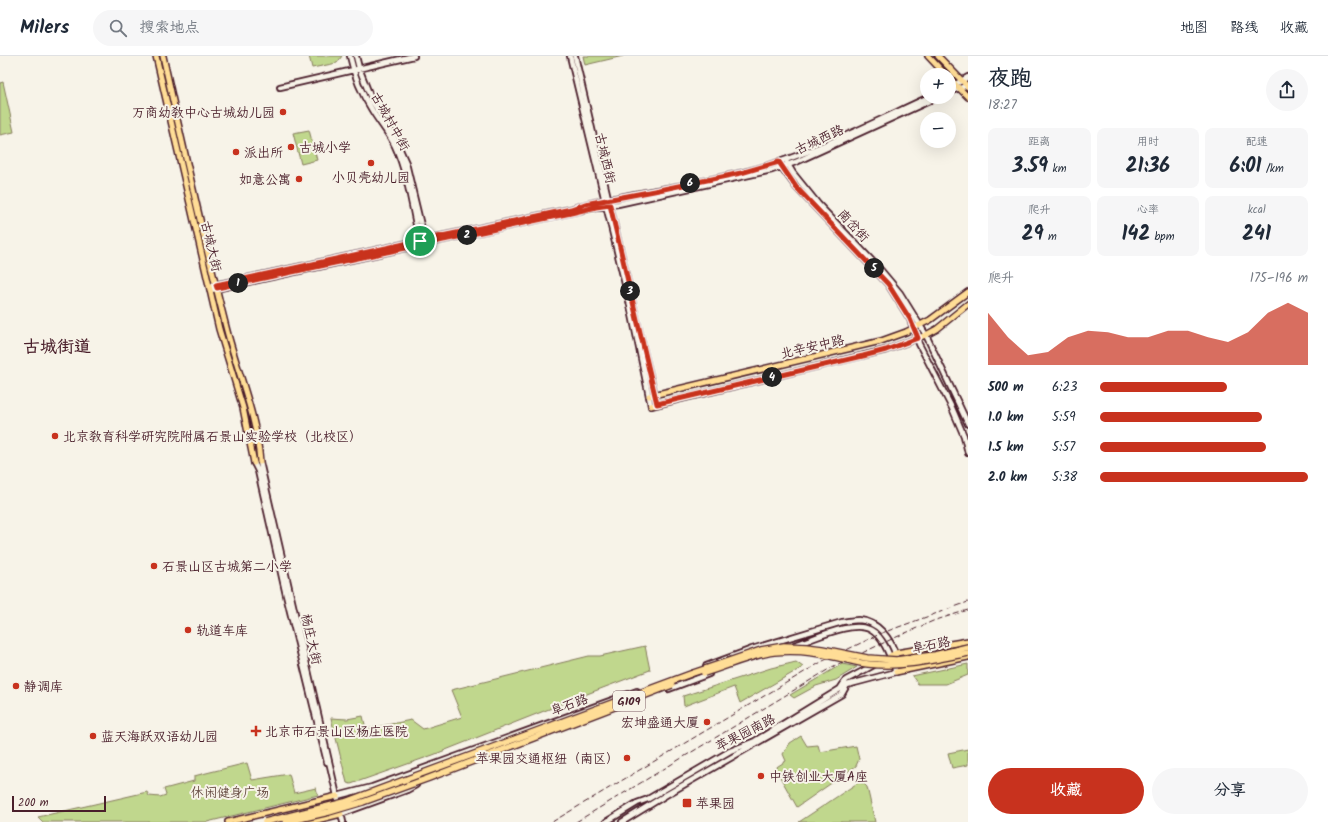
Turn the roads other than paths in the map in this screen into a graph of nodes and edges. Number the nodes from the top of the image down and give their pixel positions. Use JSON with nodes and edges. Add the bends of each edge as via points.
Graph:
{"nodes":[{"id":1,"x":156,"y":56,"type":"edge"},
{"id":2,"x":163,"y":56,"type":"edge"},
{"id":3,"x":350,"y":56,"type":"edge"},
{"id":4,"x":356,"y":56,"type":"edge"},
{"id":5,"x":414,"y":56,"type":"edge"},
{"id":6,"x":570,"y":56,"type":"edge"},
{"id":7,"x":575,"y":56,"type":"edge"},
{"id":8,"x":928,"y":56,"type":"edge"},
{"id":9,"x":938,"y":56,"type":"edge"},
{"id":10,"x":359,"y":68,"type":"junction"},
{"id":11,"x":939,"y":68,"type":"edge"},
{"id":12,"x":353,"y":70,"type":"junction"},
{"id":13,"x":968,"y":77,"type":"edge"},
{"id":14,"x":962,"y":80,"type":"junction"},
{"id":15,"x":957,"y":86,"type":"junction"},
{"id":16,"x":967,"y":86,"type":"edge"},
{"id":17,"x":280,"y":87,"type":"dead end"},
{"id":18,"x":968,"y":97,"type":"edge"},
{"id":19,"x":920,"y":101,"type":"edge"},
{"id":20,"x":923,"y":104,"type":"edge"},
{"id":21,"x":785,"y":160,"type":"junction"},
{"id":22,"x":779,"y":162,"type":"junction"},
{"id":23,"x":788,"y":165,"type":"junction"},
{"id":24,"x":782,"y":167,"type":"junction"},
{"id":25,"x":606,"y":199,"type":"junction"},
{"id":26,"x":608,"y":205,"type":"junction"},
{"id":27,"x":422,"y":242,"type":"junction"},
{"id":28,"x":213,"y":287,"type":"junction"},
{"id":29,"x":968,"y":292,"type":"edge"},
{"id":30,"x":968,"y":304,"type":"edge"},
{"id":31,"x":920,"y":325,"type":"junction"},
{"id":32,"x":913,"y":328,"type":"junction"},
{"id":33,"x":926,"y":335,"type":"junction"},
{"id":34,"x":918,"y":338,"type":"junction"},
{"id":35,"x":652,"y":395,"type":"junction"},
{"id":36,"x":657,"y":404,"type":"junction"},
{"id":37,"x":651,"y":406,"type":"joint"},
{"id":38,"x":968,"y":424,"type":"edge"},
{"id":39,"x":968,"y":452,"type":"edge"},
{"id":40,"x":257,"y":462,"type":"joint"},
{"id":41,"x":968,"y":641,"type":"edge"},
{"id":42,"x":968,"y":647,"type":"edge"},
{"id":43,"x":896,"y":653,"type":"junction"},
{"id":44,"x":968,"y":653,"type":"edge"},
{"id":45,"x":890,"y":656,"type":"junction"},
{"id":46,"x":968,"y":657,"type":"edge"},
{"id":47,"x":898,"y":671,"type":"junction"},
{"id":48,"x":336,"y":797,"type":"junction"},
{"id":49,"x":339,"y":814,"type":"junction"},
{"id":50,"x":228,"y":822,"type":"edge"},
{"id":51,"x":264,"y":822,"type":"edge"},
{"id":52,"x":286,"y":822,"type":"edge"},
{"id":53,"x":310,"y":822,"type":"edge"},
{"id":54,"x":342,"y":822,"type":"edge"},
{"id":55,"x":606,"y":822,"type":"edge"},
{"id":56,"x":622,"y":822,"type":"edge"}],
"edges":[{"from":1,"to":28,"type":"main road","name":"古城大街"},
{"from":2,"to":28,"type":"main road","name":"古城大街"},
{"from":3,"to":12,"type":"main road","name":"古城村中街"},
{"from":4,"to":10,"type":"main road","name":"古城村中街"},
{"from":5,"to":10,"type":"main road"},
{"from":6,"to":25,"type":"main road","name":"古城西街"},
{"from":7,"to":25,"type":"main road","name":"古城西街"},
{"from":8,"to":11,"type":"main road"},
{"from":9,"to":14,"type":"main road"},
{"from":10,"to":12,"type":"main road"},
{"from":10,"to":27,"type":"main road","name":"古城村中街","via":[[372,101],[404,157]]},
{"from":12,"to":17,"type":"main road"},
{"from":12,"to":27,"type":"main road","name":"古城村中街","via":[[371,109],[400,158]]},
{"from":13,"to":14,"type":"main road"},
{"from":14,"to":15,"type":"main road"},
{"from":14,"to":16,"type":"main road"},
{"from":15,"to":16,"type":"main road"},
{"from":15,"to":18,"type":"main road"},
{"from":19,"to":21,"type":"main road","name":"古城西路"},
{"from":20,"to":23,"type":"main road","name":"古城西路"},
{"from":21,"to":22,"type":"main road","name":"古城西路"},
{"from":21,"to":23,"type":"main road","name":"南岔街"},
{"from":22,"to":24,"type":"main road","name":"南岔街"},
{"from":22,"to":25,"type":"main road","name":"古城西路","via":[[741,173]]},
{"from":23,"to":24,"type":"main road","name":"古城西路"},
{"from":23,"to":31,"type":"main road","name":"南岔街","via":[[818,204],[888,277]]},
{"from":24,"to":26,"type":"main road","name":"古城西路"},
{"from":24,"to":32,"type":"main road","name":"南岔街","via":[[796,187],[888,284]]},
{"from":25,"to":26,"type":"main road","name":"古城西街"},
{"from":25,"to":27,"type":"main road","name":"古城西路"},
{"from":26,"to":27,"type":"main road","name":"古城西路"},
{"from":26,"to":35,"type":"main road","name":"古城西街"},
{"from":27,"to":28,"type":"main road","name":"古城西路"},
{"from":28,"to":40,"type":"main road","name":"古城大街","via":[[253,420]]},
{"from":29,"to":31,"type":"main road","name":"北辛安中路","via":[[944,311]]},
{"from":30,"to":33,"type":"main road","name":"北辛安中路"},
{"from":31,"to":32,"type":"main road","name":"北辛安中路"},
{"from":31,"to":33,"type":"main road","name":"南岔街"},
{"from":32,"to":34,"type":"main road","name":"南岔街"},
{"from":32,"to":35,"type":"main road","name":"北辛安中路","via":[[881,341]]},
{"from":33,"to":34,"type":"main road","name":"北辛安中路"},
{"from":33,"to":38,"type":"main road","name":"南岔街"},
{"from":34,"to":36,"type":"main road","name":"北辛安中路","via":[[863,356]]},
{"from":34,"to":39,"type":"main road","name":"南岔街","via":[[952,408]]},
{"from":35,"to":36,"type":"main road","name":"古城西街"},
{"from":35,"to":37,"type":"main road","name":"古城西街"},
{"from":36,"to":37,"type":"main road","name":"北辛安中路"},
{"from":40,"to":48,"type":"main road","name":"杨庄大街"},
{"from":41,"to":43,"type":"main road"},
{"from":42,"to":51,"type":"highway","name":"阜石路","number":"G109","bridge":true,"via":[[935,655],[896,660],[796,646],[761,650],[345,802]]},
{"from":43,"to":45,"type":"main road"},
{"from":43,"to":47,"type":"main road","name":"阜石路"},
{"from":43,"to":48,"type":"main road","name":"阜石路","via":[[886,635],[877,627],[866,621],[842,622],[752,649],[378,785]]},
{"from":44,"to":52,"type":"highway","name":"阜石路","number":"G109","bridge":true,"via":[[897,666],[866,664],[803,652],[767,653],[696,676],[363,802]]},
{"from":45,"to":47,"type":"main road","name":"阜石路"},
{"from":45,"to":49,"type":"main road","name":"阜石路","via":[[871,630],[853,627],[831,632],[431,775],[407,790]]},
{"from":45,"to":55,"type":"main road","name":"苹果园南路","via":[[846,680],[840,690],[755,741],[730,751]]},
{"from":46,"to":47,"type":"main road"},
{"from":47,"to":56,"type":"main road","name":"苹果园南路","via":[[847,684],[842,694]]},
{"from":48,"to":49,"type":"main road","name":"杨庄大街"},
{"from":48,"to":50,"type":"main road","name":"阜石路"},
{"from":49,"to":53,"type":"main road","name":"阜石路"},
{"from":49,"to":54,"type":"main road","name":"杨庄大街"}]}
